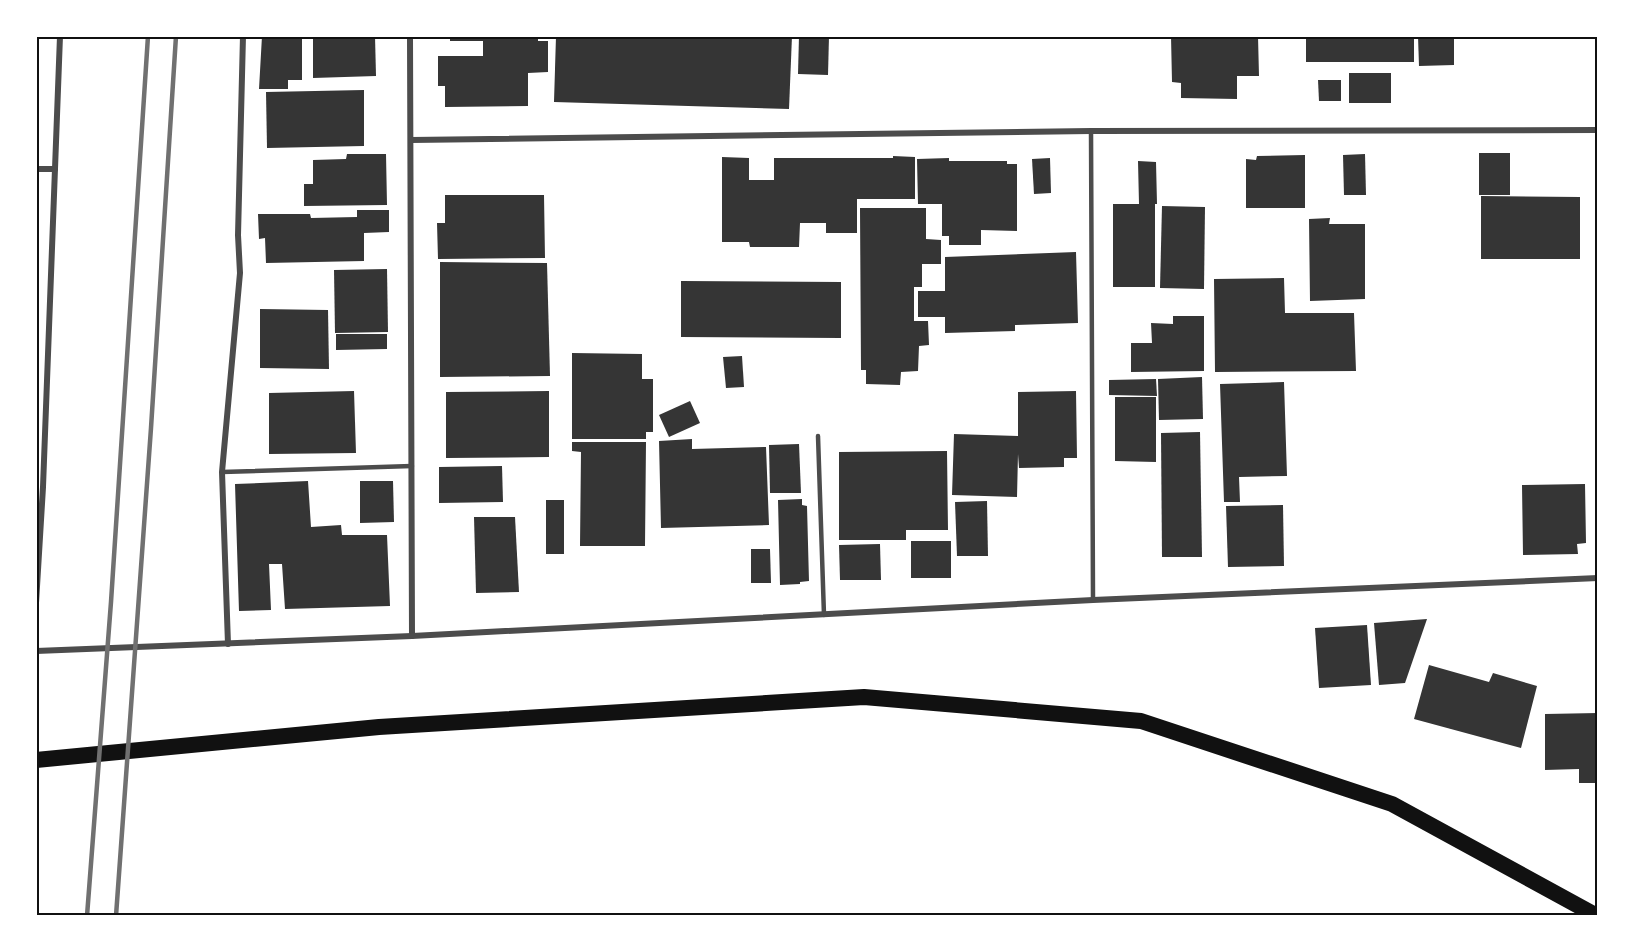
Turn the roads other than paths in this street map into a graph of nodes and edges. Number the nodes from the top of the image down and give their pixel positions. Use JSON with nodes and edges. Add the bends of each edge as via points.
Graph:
{"nodes":[{"id":1,"x":60,"y":36,"type":"edge"},
{"id":2,"x":243,"y":36,"type":"edge"},
{"id":3,"x":410,"y":36,"type":"edge"},
{"id":4,"x":1598,"y":129,"type":"edge"},
{"id":5,"x":1091,"y":131,"type":"junction"},
{"id":6,"x":411,"y":140,"type":"junction"},
{"id":7,"x":36,"y":169,"type":"edge"},
{"id":8,"x":55,"y":169,"type":"junction"},
{"id":9,"x":818,"y":436,"type":"dead end"},
{"id":10,"x":411,"y":466,"type":"junction"},
{"id":11,"x":222,"y":472,"type":"junction"},
{"id":12,"x":39,"y":487,"type":"edge"},
{"id":13,"x":1598,"y":578,"type":"edge"},
{"id":14,"x":1093,"y":600,"type":"junction"},
{"id":15,"x":36,"y":603,"type":"edge"},
{"id":16,"x":824,"y":615,"type":"junction"},
{"id":17,"x":412,"y":636,"type":"junction"},
{"id":18,"x":228,"y":644,"type":"junction"},
{"id":19,"x":36,"y":651,"type":"edge"},
{"id":20,"x":36,"y":760,"type":"edge"},
{"id":21,"x":1597,"y":916,"type":"edge"}],
"edges":[{"from":1,"to":8,"type":"street"},
{"from":2,"to":11,"type":"street","via":[[240,273]]},
{"from":3,"to":6,"type":"street"},
{"from":4,"to":5,"type":"street"},
{"from":5,"to":6,"type":"street"},
{"from":5,"to":14,"type":"lane"},
{"from":6,"to":10,"type":"street"},
{"from":7,"to":8,"type":"street"},
{"from":8,"to":12,"type":"street"},
{"from":9,"to":16,"type":"lane"},
{"from":10,"to":11,"type":"lane"},
{"from":10,"to":17,"type":"street"},
{"from":11,"to":18,"type":"street"},
{"from":12,"to":15,"type":"street"},
{"from":13,"to":14,"type":"street"},
{"from":14,"to":16,"type":"street"},
{"from":16,"to":17,"type":"street"},
{"from":17,"to":18,"type":"street"},
{"from":18,"to":19,"type":"street"},
{"from":20,"to":21,"type":"highway","via":[[379,727],[864,697],[1141,721],[1392,804]]}]}
